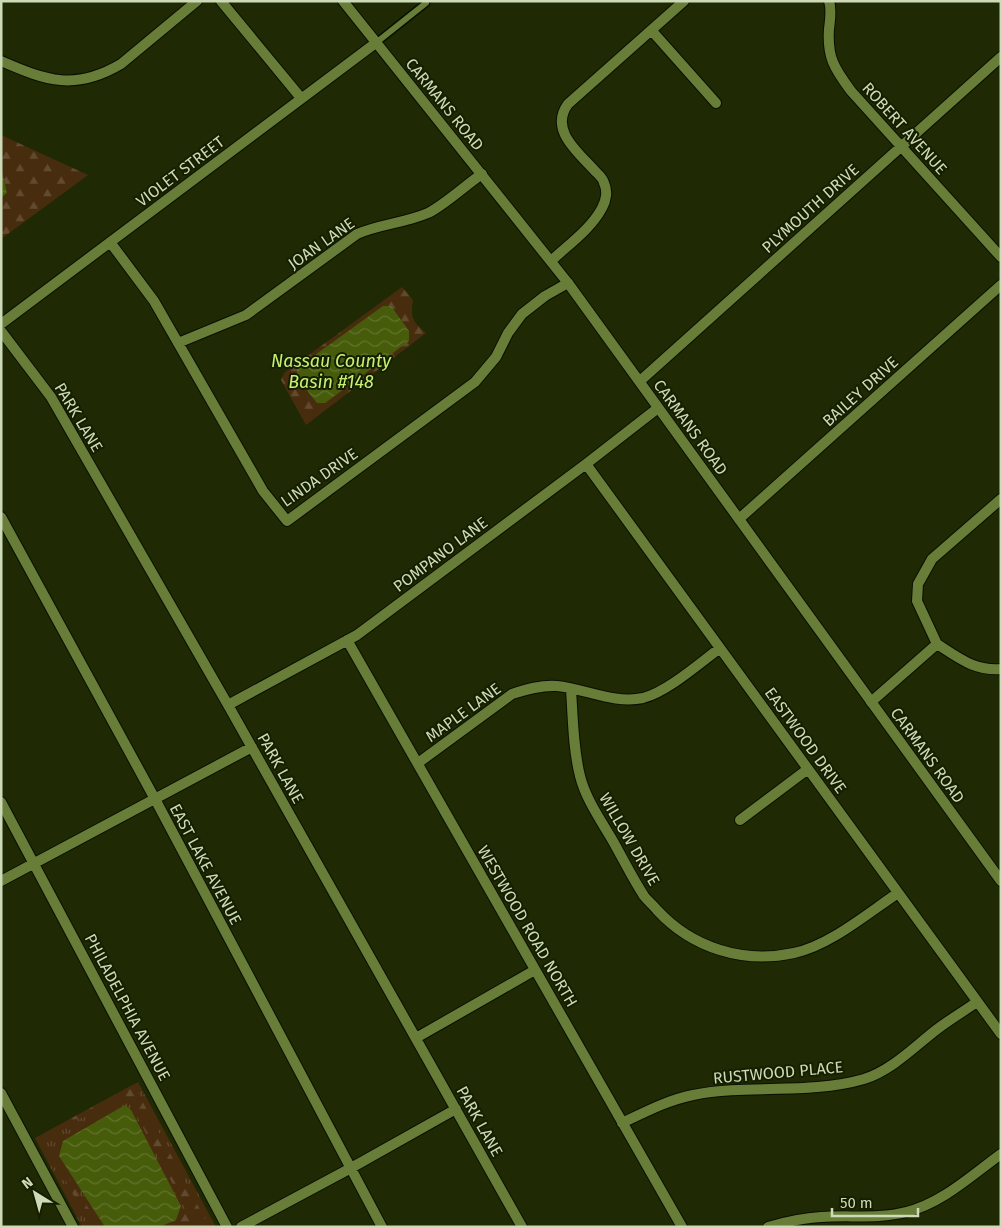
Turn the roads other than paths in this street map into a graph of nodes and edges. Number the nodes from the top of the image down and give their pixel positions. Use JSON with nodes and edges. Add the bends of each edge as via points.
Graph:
{"nodes":[{"id":1,"x":197,"y":1,"type":"edge"},
{"id":2,"x":221,"y":1,"type":"edge"},
{"id":3,"x":343,"y":1,"type":"edge"},
{"id":4,"x":684,"y":1,"type":"edge"},
{"id":5,"x":830,"y":1,"type":"edge"},
{"id":6,"x":426,"y":3,"type":"dead end"},
{"id":7,"x":652,"y":31,"type":"junction"},
{"id":8,"x":377,"y":42,"type":"junction"},
{"id":9,"x":1001,"y":57,"type":"edge"},
{"id":10,"x":1,"y":61,"type":"edge"},
{"id":11,"x":301,"y":98,"type":"junction"},
{"id":12,"x":716,"y":103,"type":"dead end"},
{"id":13,"x":901,"y":146,"type":"junction"},
{"id":14,"x":482,"y":174,"type":"junction"},
{"id":15,"x":110,"y":242,"type":"junction"},
{"id":16,"x":1001,"y":257,"type":"edge"},
{"id":17,"x":551,"y":260,"type":"junction"},
{"id":18,"x":568,"y":283,"type":"junction"},
{"id":19,"x":1001,"y":285,"type":"edge"},
{"id":20,"x":1,"y":324,"type":"edge"},
{"id":21,"x":1,"y":331,"type":"edge"},
{"id":22,"x":178,"y":343,"type":"junction"},
{"id":23,"x":640,"y":381,"type":"junction"},
{"id":24,"x":658,"y":408,"type":"junction"},
{"id":25,"x":586,"y":464,"type":"junction"},
{"id":26,"x":1001,"y":499,"type":"edge"},
{"id":27,"x":1,"y":517,"type":"edge"},
{"id":28,"x":739,"y":519,"type":"junction"},
{"id":29,"x":348,"y":640,"type":"junction"},
{"id":30,"x":937,"y":644,"type":"junction"},
{"id":31,"x":720,"y":648,"type":"junction"},
{"id":32,"x":1001,"y":669,"type":"edge"},
{"id":33,"x":571,"y":690,"type":"junction"},
{"id":34,"x":871,"y":702,"type":"junction"},
{"id":35,"x":228,"y":705,"type":"junction"},
{"id":36,"x":252,"y":747,"type":"junction"},
{"id":37,"x":418,"y":763,"type":"junction"},
{"id":38,"x":808,"y":769,"type":"junction"},
{"id":39,"x":154,"y":799,"type":"junction"},
{"id":40,"x":1,"y":802,"type":"edge"},
{"id":41,"x":740,"y":820,"type":"dead end"},
{"id":42,"x":34,"y":864,"type":"junction"},
{"id":43,"x":1,"y":881,"type":"edge"},
{"id":44,"x":1001,"y":881,"type":"edge"},
{"id":45,"x":898,"y":893,"type":"junction"},
{"id":46,"x":535,"y":970,"type":"junction"},
{"id":47,"x":977,"y":1002,"type":"junction"},
{"id":48,"x":1001,"y":1034,"type":"edge"},
{"id":49,"x":416,"y":1038,"type":"junction"},
{"id":50,"x":1,"y":1092,"type":"edge"},
{"id":51,"x":456,"y":1109,"type":"junction"},
{"id":52,"x":622,"y":1123,"type":"junction"},
{"id":53,"x":1001,"y":1154,"type":"edge"},
{"id":54,"x":351,"y":1168,"type":"junction"},
{"id":55,"x":73,"y":1227,"type":"edge"},
{"id":56,"x":227,"y":1227,"type":"edge"},
{"id":57,"x":241,"y":1227,"type":"edge"},
{"id":58,"x":382,"y":1227,"type":"edge"},
{"id":59,"x":522,"y":1227,"type":"edge"},
{"id":60,"x":682,"y":1227,"type":"edge"},
{"id":61,"x":768,"y":1227,"type":"edge"}],
"edges":[{"from":1,"to":10,"type":"street","via":[[121,64],[90,78],[68,81],[46,78]]},
{"from":2,"to":11,"type":"street"},
{"from":3,"to":8,"type":"street","name":"CARMANS ROAD"},
{"from":4,"to":7,"type":"street"},
{"from":5,"to":13,"type":"street","name":"ROBERT AVENUE","via":[[830,58],[850,90]]},
{"from":6,"to":8,"type":"lane"},
{"from":7,"to":12,"type":"street"},
{"from":7,"to":17,"type":"street","via":[[564,110],[560,124],[563,132],[604,182],[607,193],[593,222]]},
{"from":8,"to":11,"type":"street","name":"VIOLET STREET"},
{"from":8,"to":14,"type":"street","name":"CARMANS ROAD"},
{"from":9,"to":13,"type":"street","name":"PLYMOUTH DRIVE"},
{"from":11,"to":15,"type":"street","name":"VIOLET STREET"},
{"from":13,"to":16,"type":"street","name":"ROBERT AVENUE"},
{"from":13,"to":23,"type":"street","name":"PLYMOUTH DRIVE"},
{"from":14,"to":17,"type":"street","name":"CARMANS ROAD"},
{"from":14,"to":22,"type":"street","name":"JOAN LANE","via":[[430,212],[357,234],[246,315]]},
{"from":15,"to":20,"type":"street","name":"VIOLET STREET"},
{"from":15,"to":22,"type":"street","name":"LINDA DRIVE","via":[[154,301]]},
{"from":17,"to":18,"type":"street","name":"CARMANS ROAD"},
{"from":18,"to":22,"type":"street","name":"LINDA DRIVE","via":[[522,314],[508,332],[496,357],[475,382],[287,521],[263,491]]},
{"from":18,"to":23,"type":"street","name":"CARMANS ROAD"},
{"from":19,"to":28,"type":"street","name":"BAILEY DRIVE"},
{"from":21,"to":35,"type":"street","name":"PARK LANE","via":[[51,397]]},
{"from":23,"to":24,"type":"street","name":"CARMANS ROAD"},
{"from":24,"to":25,"type":"street","name":"POMPANO LANE"},
{"from":24,"to":28,"type":"street","name":"CARMANS ROAD"},
{"from":25,"to":29,"type":"street","name":"POMPANO LANE"},
{"from":25,"to":31,"type":"street","name":"EASTWOOD DRIVE"},
{"from":26,"to":30,"type":"street","via":[[932,559],[918,584],[917,601]]},
{"from":27,"to":39,"type":"street","name":"EAST LAKE AVENUE"},
{"from":28,"to":34,"type":"street","name":"CARMANS ROAD"},
{"from":29,"to":35,"type":"street","name":"POMPANO LANE"},
{"from":29,"to":37,"type":"street","name":"WESTWOOD ROAD NORTH"},
{"from":30,"to":32,"type":"street","via":[[972,666]]},
{"from":30,"to":34,"type":"street"},
{"from":31,"to":33,"type":"street","name":"MAPLE LANE","via":[[662,690],[644,698],[614,699]]},
{"from":31,"to":38,"type":"street","name":"EASTWOOD DRIVE"},
{"from":33,"to":37,"type":"street","name":"MAPLE LANE","via":[[545,686],[512,694]]},
{"from":33,"to":45,"type":"street","name":"WILLOW DRIVE","via":[[575,753],[580,778],[589,798],[645,897],[668,922],[688,936],[711,948],[743,956],[794,953],[827,941]]},
{"from":34,"to":44,"type":"street","name":"CARMANS ROAD"},
{"from":35,"to":36,"type":"street","name":"PARK LANE"},
{"from":36,"to":39,"type":"street"},
{"from":36,"to":49,"type":"street","name":"PARK LANE"},
{"from":37,"to":46,"type":"street","name":"WESTWOOD ROAD NORTH"},
{"from":38,"to":41,"type":"street"},
{"from":38,"to":45,"type":"street","name":"EASTWOOD DRIVE"},
{"from":39,"to":42,"type":"street"},
{"from":39,"to":54,"type":"street","name":"EAST LAKE AVENUE"},
{"from":40,"to":42,"type":"street","name":"PHILADELPHIA AVENUE"},
{"from":42,"to":43,"type":"street"},
{"from":42,"to":56,"type":"street","name":"PHILADELPHIA AVENUE"},
{"from":45,"to":47,"type":"street","name":"EASTWOOD DRIVE"},
{"from":46,"to":49,"type":"street"},
{"from":46,"to":52,"type":"street","name":"WESTWOOD ROAD NORTH"},
{"from":47,"to":48,"type":"street","name":"EASTWOOD DRIVE"},
{"from":47,"to":52,"type":"street","name":"RUSTWOOD PLACE","via":[[896,1062],[866,1078],[837,1085],[693,1095],[662,1104]]},
{"from":49,"to":51,"type":"street","name":"PARK LANE"},
{"from":50,"to":55,"type":"street"},
{"from":51,"to":54,"type":"street"},
{"from":51,"to":59,"type":"street","name":"PARK LANE"},
{"from":52,"to":60,"type":"street","name":"WESTWOOD ROAD NORTH"},
{"from":53,"to":61,"type":"street","via":[[920,1208],[882,1216],[820,1217]]},
{"from":54,"to":57,"type":"street"},
{"from":54,"to":58,"type":"street","name":"EAST LAKE AVENUE"}]}
